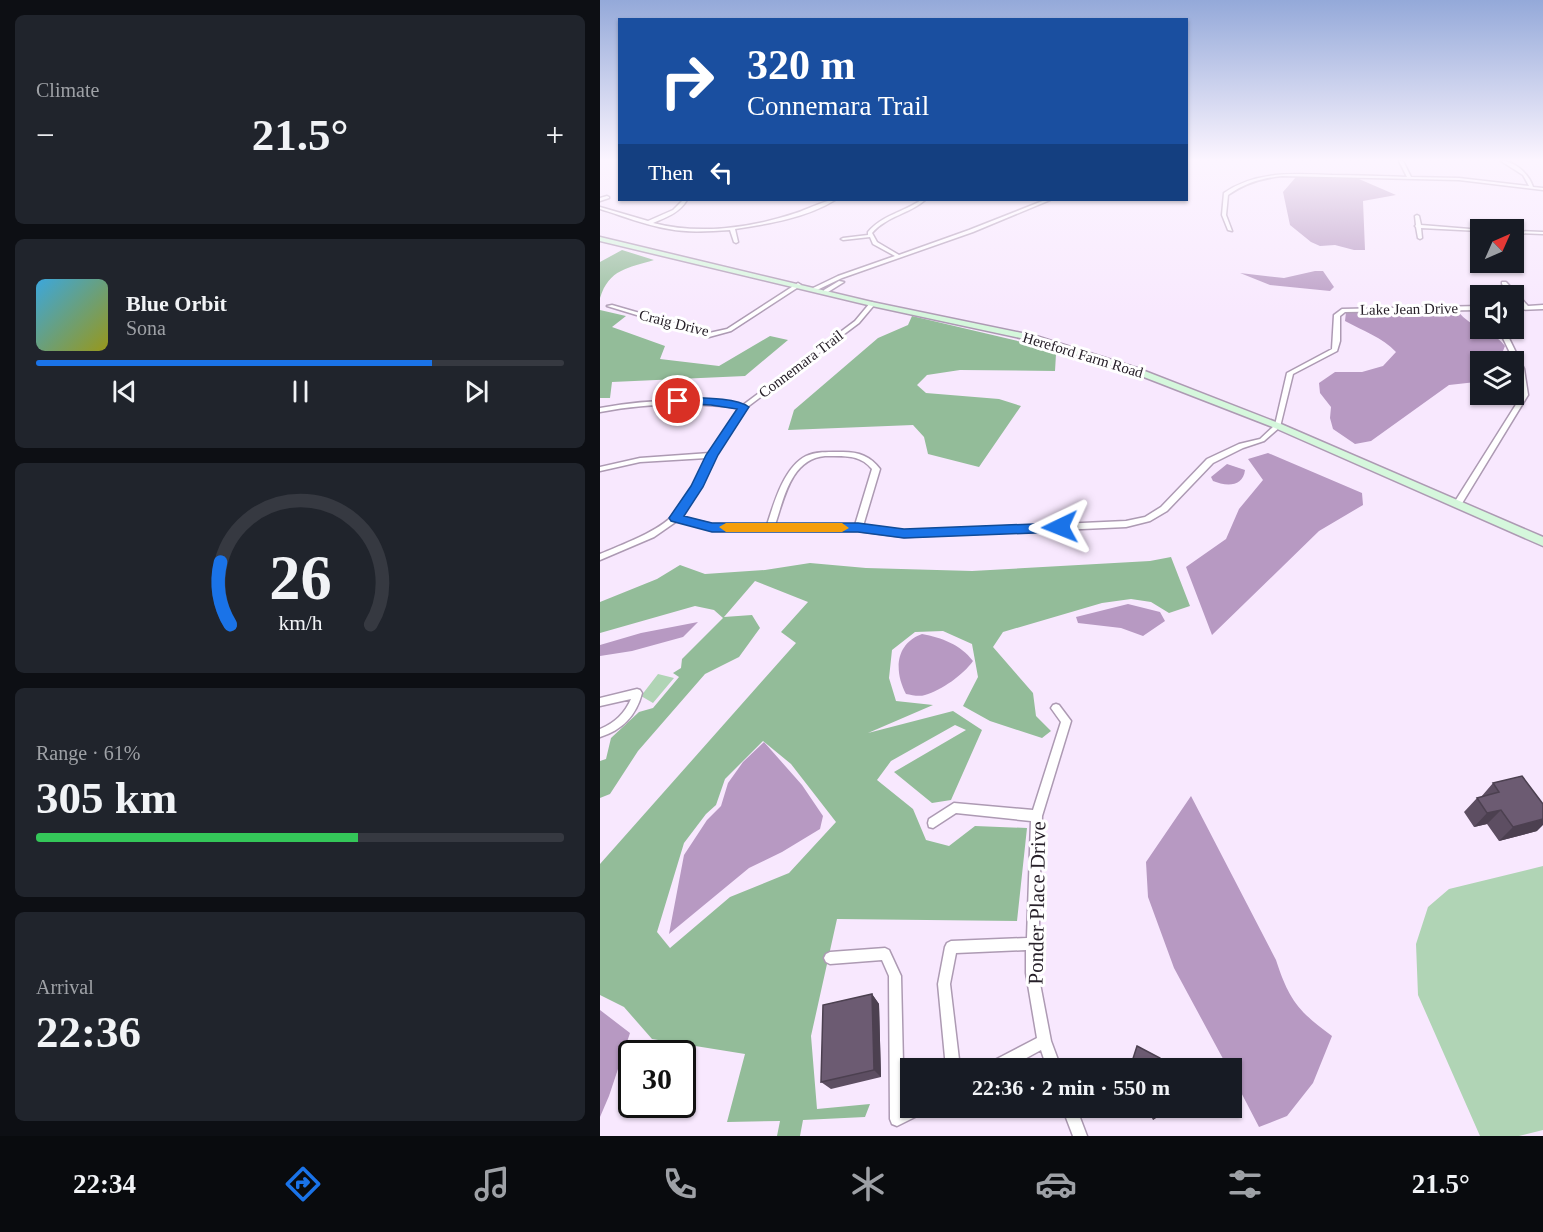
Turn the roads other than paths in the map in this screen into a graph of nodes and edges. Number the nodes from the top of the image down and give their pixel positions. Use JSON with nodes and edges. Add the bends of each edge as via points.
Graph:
{"nodes":[{"id":1,"x":621,"y":214,"type":"edge"},
{"id":2,"x":670,"y":214,"type":"edge"},
{"id":3,"x":794,"y":214,"type":"edge"},
{"id":4,"x":899,"y":214,"type":"edge"},
{"id":5,"x":1012,"y":214,"type":"edge"},
{"id":6,"x":1224,"y":214,"type":"edge"},
{"id":7,"x":1418,"y":216,"type":"dead end"},
{"id":8,"x":650,"y":222,"type":"junction"},
{"id":9,"x":1417,"y":226,"type":"junction"},
{"id":10,"x":732,"y":228,"type":"junction"},
{"id":11,"x":1470,"y":229,"type":"edge"},
{"id":12,"x":1230,"y":230,"type":"dead end"},
{"id":13,"x":1524,"y":232,"type":"edge"},
{"id":14,"x":1543,"y":233,"type":"edge"},
{"id":15,"x":870,"y":236,"type":"junction"},
{"id":16,"x":1420,"y":238,"type":"dead end"},
{"id":17,"x":600,"y":239,"type":"edge"},
{"id":18,"x":843,"y":239,"type":"dead end"},
{"id":19,"x":736,"y":242,"type":"dead end"},
{"id":20,"x":900,"y":257,"type":"junction"},
{"id":21,"x":842,"y":279,"type":"junction"},
{"id":22,"x":1504,"y":283,"type":"dead end"},
{"id":23,"x":798,"y":285,"type":"junction"},
{"id":24,"x":815,"y":289,"type":"junction"},
{"id":25,"x":826,"y":291,"type":"junction"},
{"id":26,"x":872,"y":304,"type":"junction"},
{"id":27,"x":610,"y":306,"type":"dead end"},
{"id":28,"x":1543,"y":307,"type":"edge"},
{"id":29,"x":1470,"y":308,"type":"edge"},
{"id":30,"x":1527,"y":308,"type":"joint"},
{"id":31,"x":1506,"y":339,"type":"edge"},
{"id":32,"x":744,"y":407,"type":"junction"},
{"id":33,"x":600,"y":410,"type":"edge"},
{"id":34,"x":1278,"y":426,"type":"junction"},
{"id":35,"x":712,"y":455,"type":"junction"},
{"id":36,"x":600,"y":469,"type":"edge"},
{"id":37,"x":1458,"y":503,"type":"junction"},
{"id":38,"x":676,"y":518,"type":"junction"},
{"id":39,"x":770,"y":527,"type":"junction"},
{"id":40,"x":858,"y":528,"type":"junction"},
{"id":41,"x":1543,"y":542,"type":"edge"},
{"id":42,"x":600,"y":557,"type":"edge"},
{"id":43,"x":600,"y":702,"type":"edge"},
{"id":44,"x":1056,"y":708,"type":"dead end"},
{"id":45,"x":600,"y":734,"type":"edge"},
{"id":46,"x":1037,"y":816,"type":"junction"},
{"id":47,"x":933,"y":823,"type":"dead end"},
{"id":48,"x":1033,"y":944,"type":"junction"},
{"id":49,"x":830,"y":958,"type":"dead end"},
{"id":50,"x":1044,"y":1041,"type":"junction"},
{"id":51,"x":952,"y":1058,"type":"edge"},
{"id":52,"x":1013,"y":1058,"type":"edge"},
{"id":53,"x":1050,"y":1058,"type":"edge"},
{"id":54,"x":900,"y":1117,"type":"edge"},
{"id":55,"x":1073,"y":1118,"type":"edge"},
{"id":56,"x":1080,"y":1136,"type":"edge"}],
"edges":[{"from":1,"to":8,"type":"street"},
{"from":2,"to":8,"type":"street"},
{"from":3,"to":10,"type":"street"},
{"from":4,"to":15,"type":"street","via":[[876,225]]},
{"from":5,"to":20,"type":"street"},
{"from":6,"to":12,"type":"street"},
{"from":7,"to":9,"type":"street"},
{"from":8,"to":10,"type":"street","via":[[686,230]]},
{"from":9,"to":11,"type":"street"},
{"from":9,"to":16,"type":"street"},
{"from":10,"to":19,"type":"street"},
{"from":13,"to":14,"type":"street"},
{"from":15,"to":18,"type":"street"},
{"from":15,"to":20,"type":"street"},
{"from":17,"to":23,"type":"street","name":"Hereford Farm Road"},
{"from":20,"to":21,"type":"street"},
{"from":21,"to":24,"type":"street"},
{"from":21,"to":25,"type":"street"},
{"from":22,"to":30,"type":"street"},
{"from":23,"to":24,"type":"street","name":"Hereford Farm Road"},
{"from":23,"to":27,"type":"street","name":"Craig Drive","via":[[729,330],[709,335]]},
{"from":24,"to":25,"type":"street","name":"Hereford Farm Road"},
{"from":25,"to":26,"type":"street","name":"Hereford Farm Road"},
{"from":26,"to":32,"type":"street","name":"Connemara Trail","via":[[856,322]]},
{"from":26,"to":34,"type":"street","name":"Hereford Farm Road","via":[[1036,339],[1134,370]]},
{"from":28,"to":30,"type":"street"},
{"from":29,"to":34,"type":"street","name":"Lake Jean Drive","via":[[1344,310],[1337,315],[1339,339],[1335,350],[1290,373]]},
{"from":31,"to":37,"type":"street","via":[[1521,369],[1525,395]]},
{"from":32,"to":33,"type":"street","via":[[711,401],[662,400]]},
{"from":32,"to":35,"type":"street","name":"Connemara Trail"},
{"from":34,"to":37,"type":"street","name":"Hereford Farm Road"},
{"from":34,"to":40,"type":"street","via":[[1262,440],[1210,461],[1164,509],[1147,519],[1126,524],[904,534]]},
{"from":35,"to":36,"type":"street","via":[[640,460]]},
{"from":35,"to":38,"type":"street","name":"Connemara Trail"},
{"from":37,"to":41,"type":"street","name":"Hereford Farm Road"},
{"from":38,"to":39,"type":"street","via":[[712,527]]},
{"from":38,"to":42,"type":"street","name":"Connemara Trail","via":[[651,535]]},
{"from":39,"to":40,"type":"street"},
{"from":39,"to":40,"type":"street","via":[[794,468],[807,458],[855,454],[870,460],[876,469]]},
{"from":43,"to":45,"type":"street","via":[[636,693],[635,706]]},
{"from":44,"to":46,"type":"street","name":"Ponder Place Drive","via":[[1066,721]]},
{"from":46,"to":47,"type":"street","via":[[954,808]]},
{"from":46,"to":48,"type":"street","name":"Ponder Place Drive"},
{"from":48,"to":50,"type":"street","name":"Ponder Place Drive","via":[[1032,973]]},
{"from":48,"to":51,"type":"street","via":[[951,947],[944,984]]},
{"from":49,"to":54,"type":"street","via":[[885,954],[895,976],[897,1119]]},
{"from":50,"to":52,"type":"street"},
{"from":50,"to":53,"type":"street","name":"Ponder Place Drive"},
{"from":55,"to":56,"type":"street"}]}
